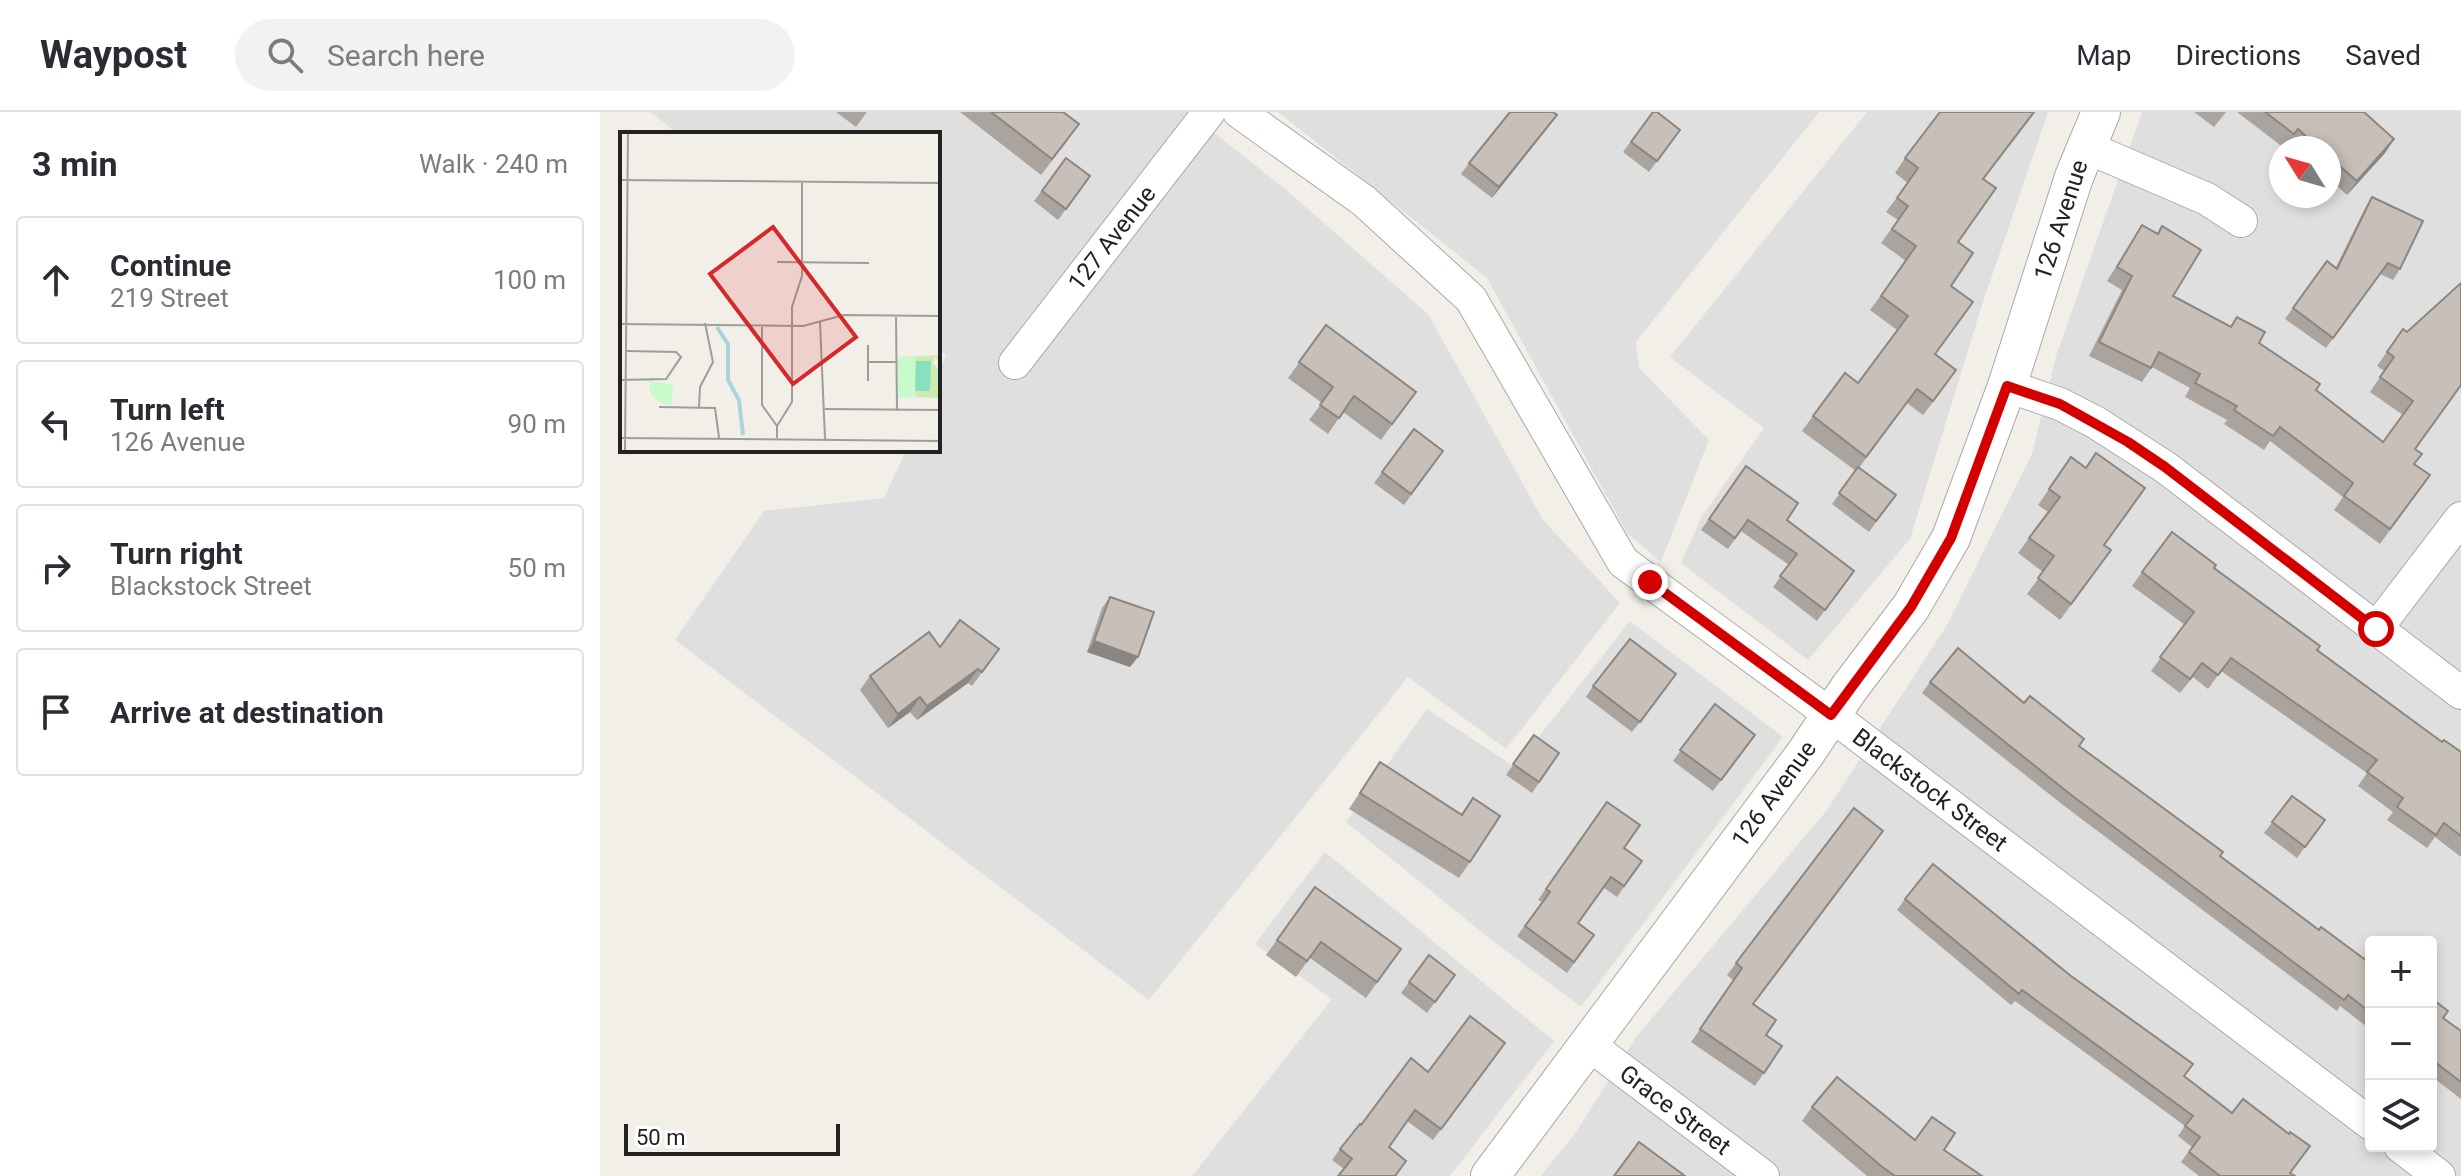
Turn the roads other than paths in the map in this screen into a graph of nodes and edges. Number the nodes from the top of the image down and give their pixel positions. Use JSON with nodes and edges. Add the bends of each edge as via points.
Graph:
{"nodes":[{"id":1,"x":1209,"y":112,"type":"edge"},
{"id":2,"x":1239,"y":112,"type":"edge"},
{"id":3,"x":2101,"y":112,"type":"edge"},
{"id":4,"x":2086,"y":147,"type":"junction"},
{"id":5,"x":2241,"y":221,"type":"dead end"},
{"id":6,"x":1015,"y":363,"type":"dead end"},
{"id":7,"x":2007,"y":386,"type":"junction"},
{"id":8,"x":2461,"y":518,"type":"edge"},
{"id":9,"x":2376,"y":629,"type":"junction"},
{"id":10,"x":2461,"y":693,"type":"edge"},
{"id":11,"x":1831,"y":715,"type":"junction"},
{"id":12,"x":1588,"y":1044,"type":"junction"},
{"id":13,"x":2365,"y":1119,"type":"edge"},
{"id":14,"x":2408,"y":1152,"type":"edge"},
{"id":15,"x":1490,"y":1176,"type":"edge"},
{"id":16,"x":1763,"y":1176,"type":"edge"},
{"id":17,"x":2439,"y":1176,"type":"edge"}],
"edges":[{"from":1,"to":6,"type":"street","name":"127 Avenue"},
{"from":2,"to":11,"type":"street","name":"Blackstock Street","via":[[1364,201],[1471,299],[1623,562]]},
{"from":3,"to":4,"type":"street","name":"126 Avenue"},
{"from":4,"to":5,"type":"street","via":[[2207,199]]},
{"from":4,"to":7,"type":"street","name":"126 Avenue"},
{"from":7,"to":9,"type":"street","via":[[2060,404],[2128,442]]},
{"from":7,"to":11,"type":"street","name":"126 Avenue","via":[[1951,538],[1911,607]]},
{"from":8,"to":9,"type":"street"},
{"from":9,"to":10,"type":"street"},
{"from":11,"to":12,"type":"street","name":"126 Avenue"},
{"from":11,"to":13,"type":"street","name":"Blackstock Street"},
{"from":12,"to":15,"type":"street","name":"126 Avenue"},
{"from":12,"to":16,"type":"street","name":"Grace Street"},
{"from":14,"to":17,"type":"street"}]}
